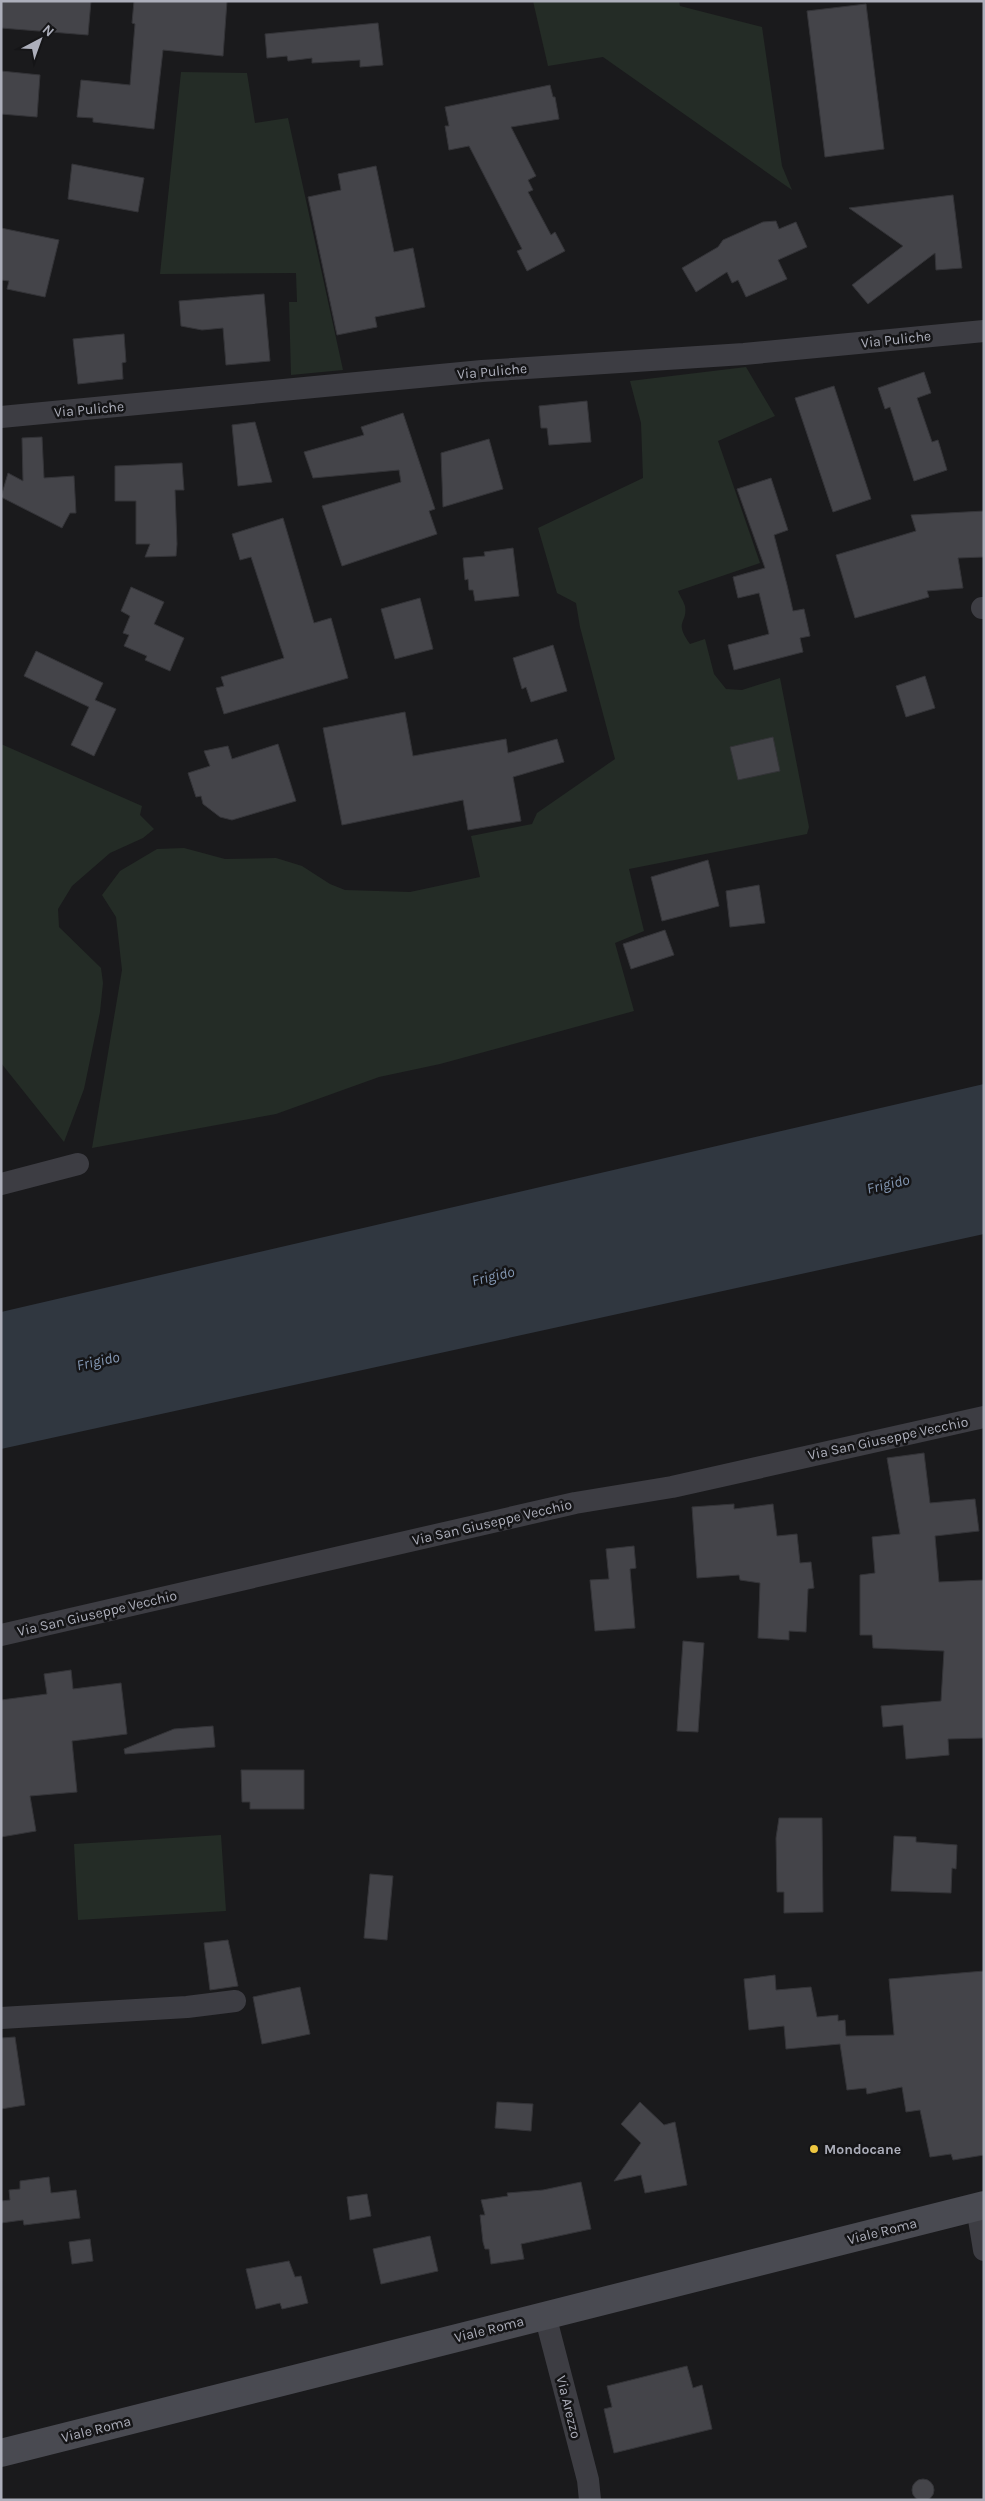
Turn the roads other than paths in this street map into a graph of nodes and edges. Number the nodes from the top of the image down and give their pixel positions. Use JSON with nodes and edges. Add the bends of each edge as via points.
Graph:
{"nodes":[{"id":1,"x":984,"y":331,"type":"edge"},
{"id":2,"x":1,"y":417,"type":"edge"},
{"id":3,"x":78,"y":1164,"type":"dead end"},
{"id":4,"x":1,"y":1184,"type":"edge"},
{"id":5,"x":984,"y":1417,"type":"edge"},
{"id":6,"x":1,"y":1634,"type":"edge"},
{"id":7,"x":235,"y":2001,"type":"dead end"},
{"id":8,"x":1,"y":2018,"type":"edge"},
{"id":9,"x":980,"y":2206,"type":"edge"},
{"id":10,"x":984,"y":2250,"type":"edge"},
{"id":11,"x":545,"y":2315,"type":"junction"},
{"id":12,"x":1,"y":2453,"type":"edge"},
{"id":13,"x":590,"y":2500,"type":"edge"}],
"edges":[{"from":1,"to":2,"type":"street","name":"Via Puliche","via":[[744,354],[482,371]]},
{"from":3,"to":4,"type":"street"},
{"from":5,"to":6,"type":"street","name":"Via San Giuseppe Vecchio","via":[[672,1487],[565,1505]]},
{"from":7,"to":8,"type":"street","via":[[187,2007]]},
{"from":9,"to":10,"type":"street","name":"Viale Roma"},
{"from":9,"to":11,"type":"main road","name":"Viale Roma"},
{"from":11,"to":12,"type":"main road","name":"Viale Roma"},
{"from":11,"to":13,"type":"street","name":"Via Arezzo"}]}
